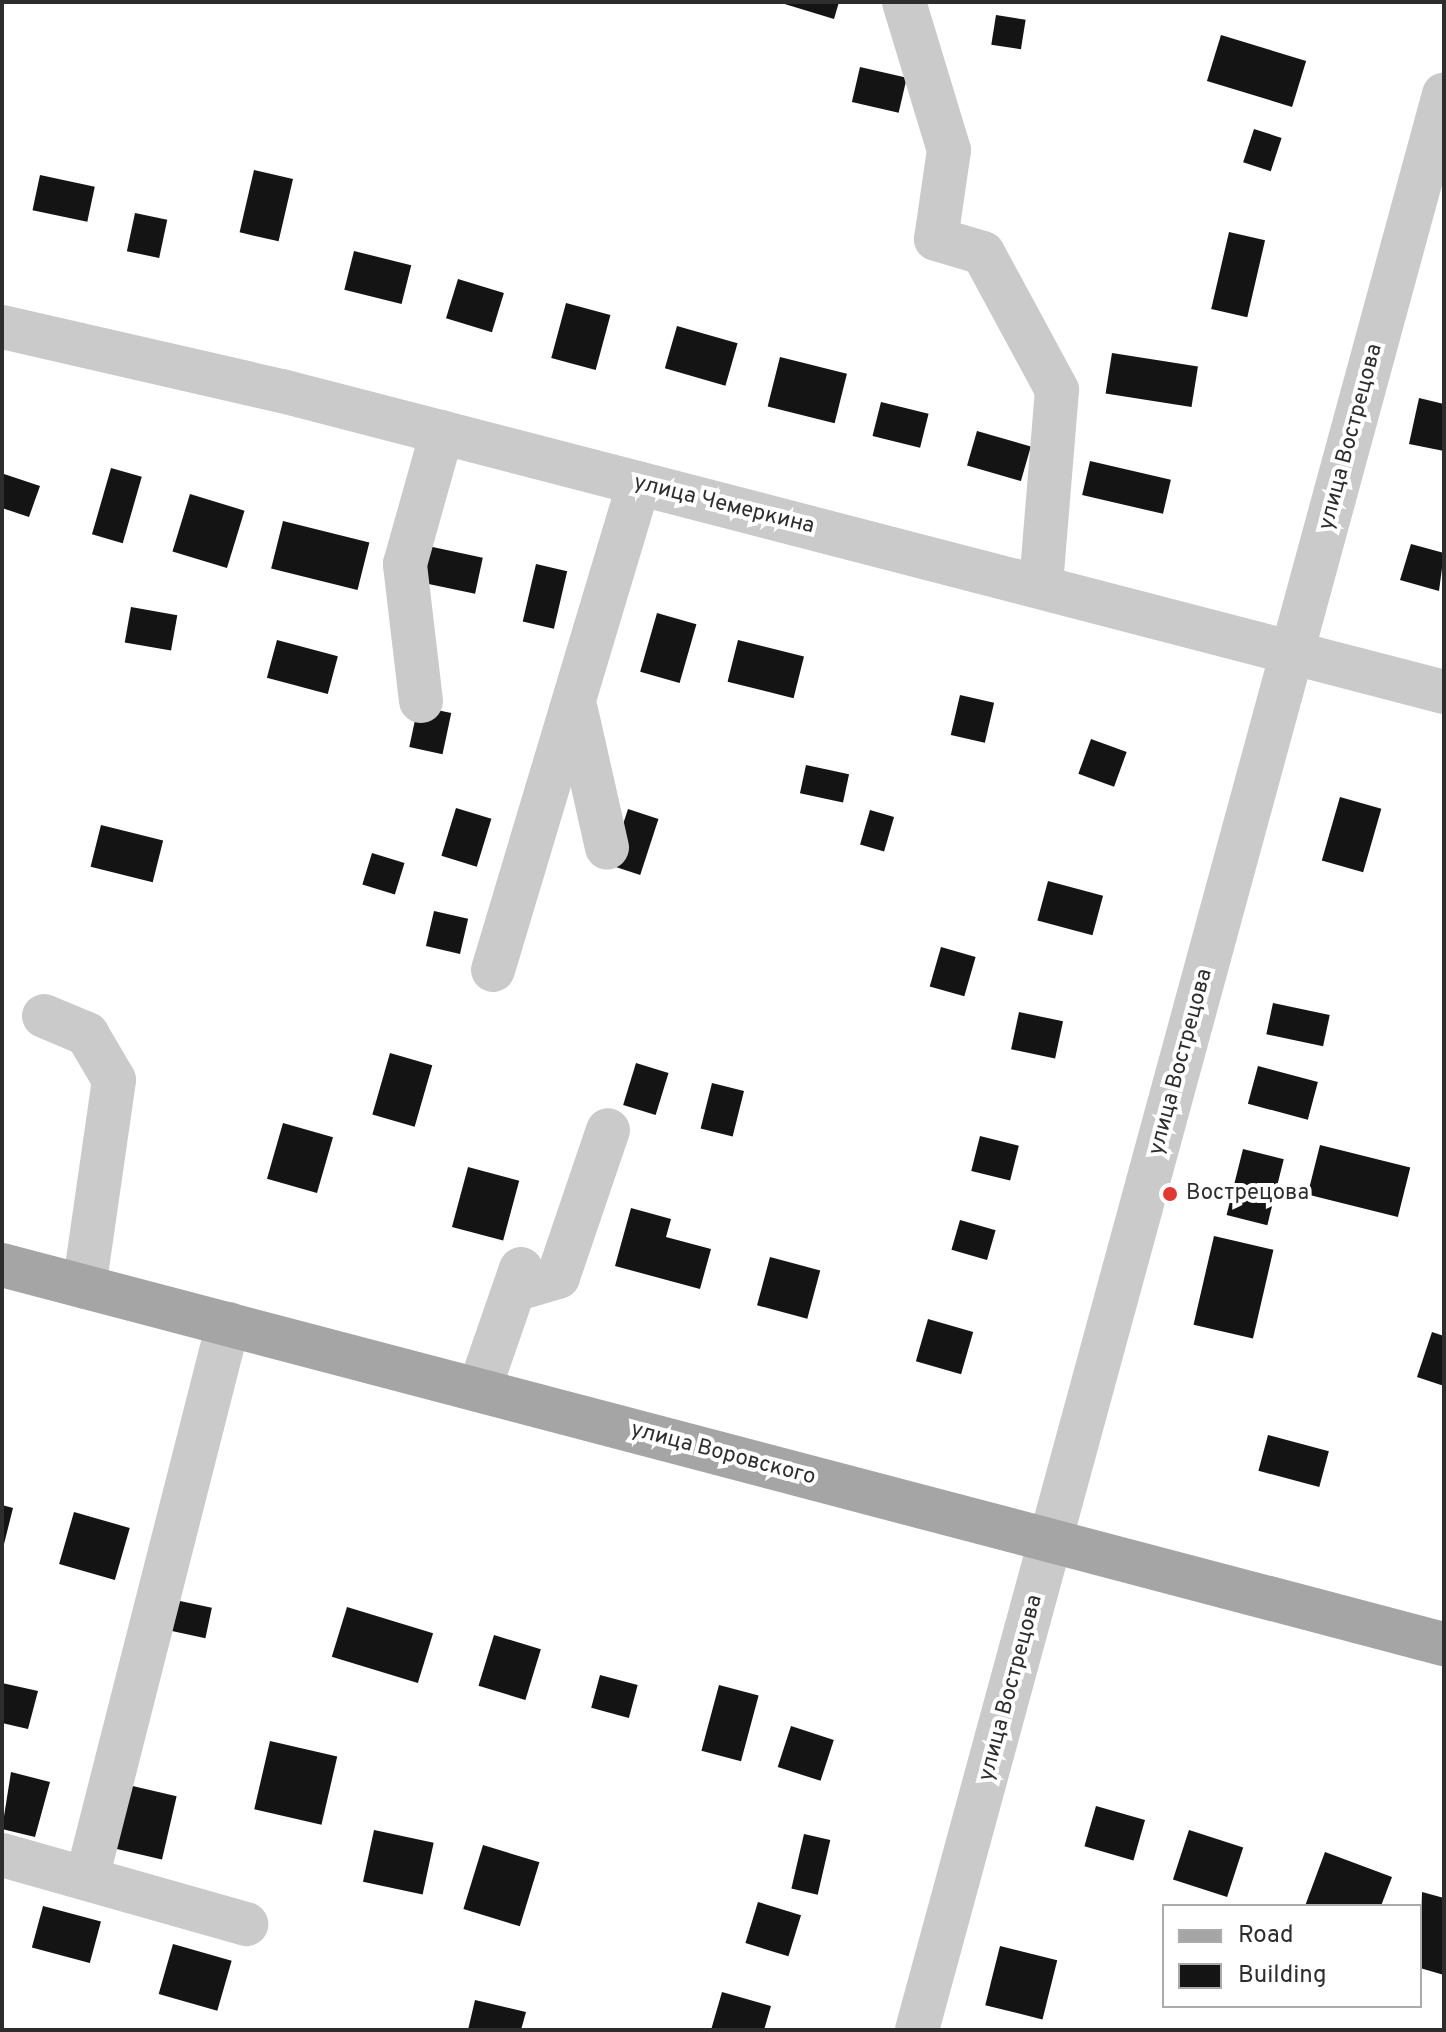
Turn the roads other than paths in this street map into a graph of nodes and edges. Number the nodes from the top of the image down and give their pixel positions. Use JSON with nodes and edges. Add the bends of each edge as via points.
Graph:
{"nodes":[{"id":1,"x":904,"y":2,"type":"edge"},
{"id":2,"x":1444,"y":94,"type":"edge"},
{"id":3,"x":2,"y":327,"type":"edge"},
{"id":4,"x":442,"y":432,"type":"junction"},
{"id":5,"x":639,"y":483,"type":"junction"},
{"id":6,"x":1041,"y":586,"type":"junction"},
{"id":7,"x":1293,"y":651,"type":"junction"},
{"id":8,"x":1444,"y":692,"type":"edge"},
{"id":9,"x":574,"y":700,"type":"junction"},
{"id":10,"x":421,"y":701,"type":"dead end"},
{"id":11,"x":607,"y":848,"type":"dead end"},
{"id":12,"x":493,"y":970,"type":"dead end"},
{"id":13,"x":44,"y":1016,"type":"dead end"},
{"id":14,"x":608,"y":1130,"type":"dead end"},
{"id":15,"x":2,"y":1265,"type":"edge"},
{"id":16,"x":84,"y":1287,"type":"junction"},
{"id":17,"x":228,"y":1324,"type":"junction"},
{"id":18,"x":479,"y":1390,"type":"junction"},
{"id":19,"x":1051,"y":1539,"type":"junction"},
{"id":20,"x":1444,"y":1644,"type":"edge"},
{"id":21,"x":2,"y":1855,"type":"edge"},
{"id":22,"x":87,"y":1878,"type":"junction"},
{"id":23,"x":246,"y":1924,"type":"dead end"},
{"id":24,"x":917,"y":2030,"type":"edge"}],
"edges":[{"from":1,"to":6,"type":"street","via":[[949,150],[936,239],[983,253],[1057,390]]},
{"from":2,"to":7,"type":"street","name":"улица Вострецова"},
{"from":3,"to":4,"type":"street","name":"улица Чемеркина"},
{"from":4,"to":5,"type":"street","name":"улица Чемеркина"},
{"from":4,"to":10,"type":"street","via":[[405,564]]},
{"from":5,"to":6,"type":"street","name":"улица Чемеркина"},
{"from":5,"to":9,"type":"street"},
{"from":6,"to":7,"type":"street","name":"улица Чемеркина"},
{"from":7,"to":8,"type":"street","name":"улица Чемеркина"},
{"from":7,"to":19,"type":"street","name":"улица Вострецова"},
{"from":9,"to":11,"type":"street"},
{"from":9,"to":12,"type":"street"},
{"from":13,"to":16,"type":"street","via":[[87,1034],[114,1080]]},
{"from":14,"to":18,"type":"street","via":[[558,1277],[518,1279]]},
{"from":15,"to":16,"type":"main road","name":"улица Воровского"},
{"from":16,"to":17,"type":"main road","name":"улица Воровского"},
{"from":17,"to":18,"type":"main road","name":"улица Воровского"},
{"from":17,"to":22,"type":"street"},
{"from":18,"to":19,"type":"main road","name":"улица Воровского"},
{"from":19,"to":20,"type":"main road","name":"улица Воровского"},
{"from":19,"to":24,"type":"street","name":"улица Вострецова"},
{"from":21,"to":22,"type":"street"},
{"from":22,"to":23,"type":"street"}]}
